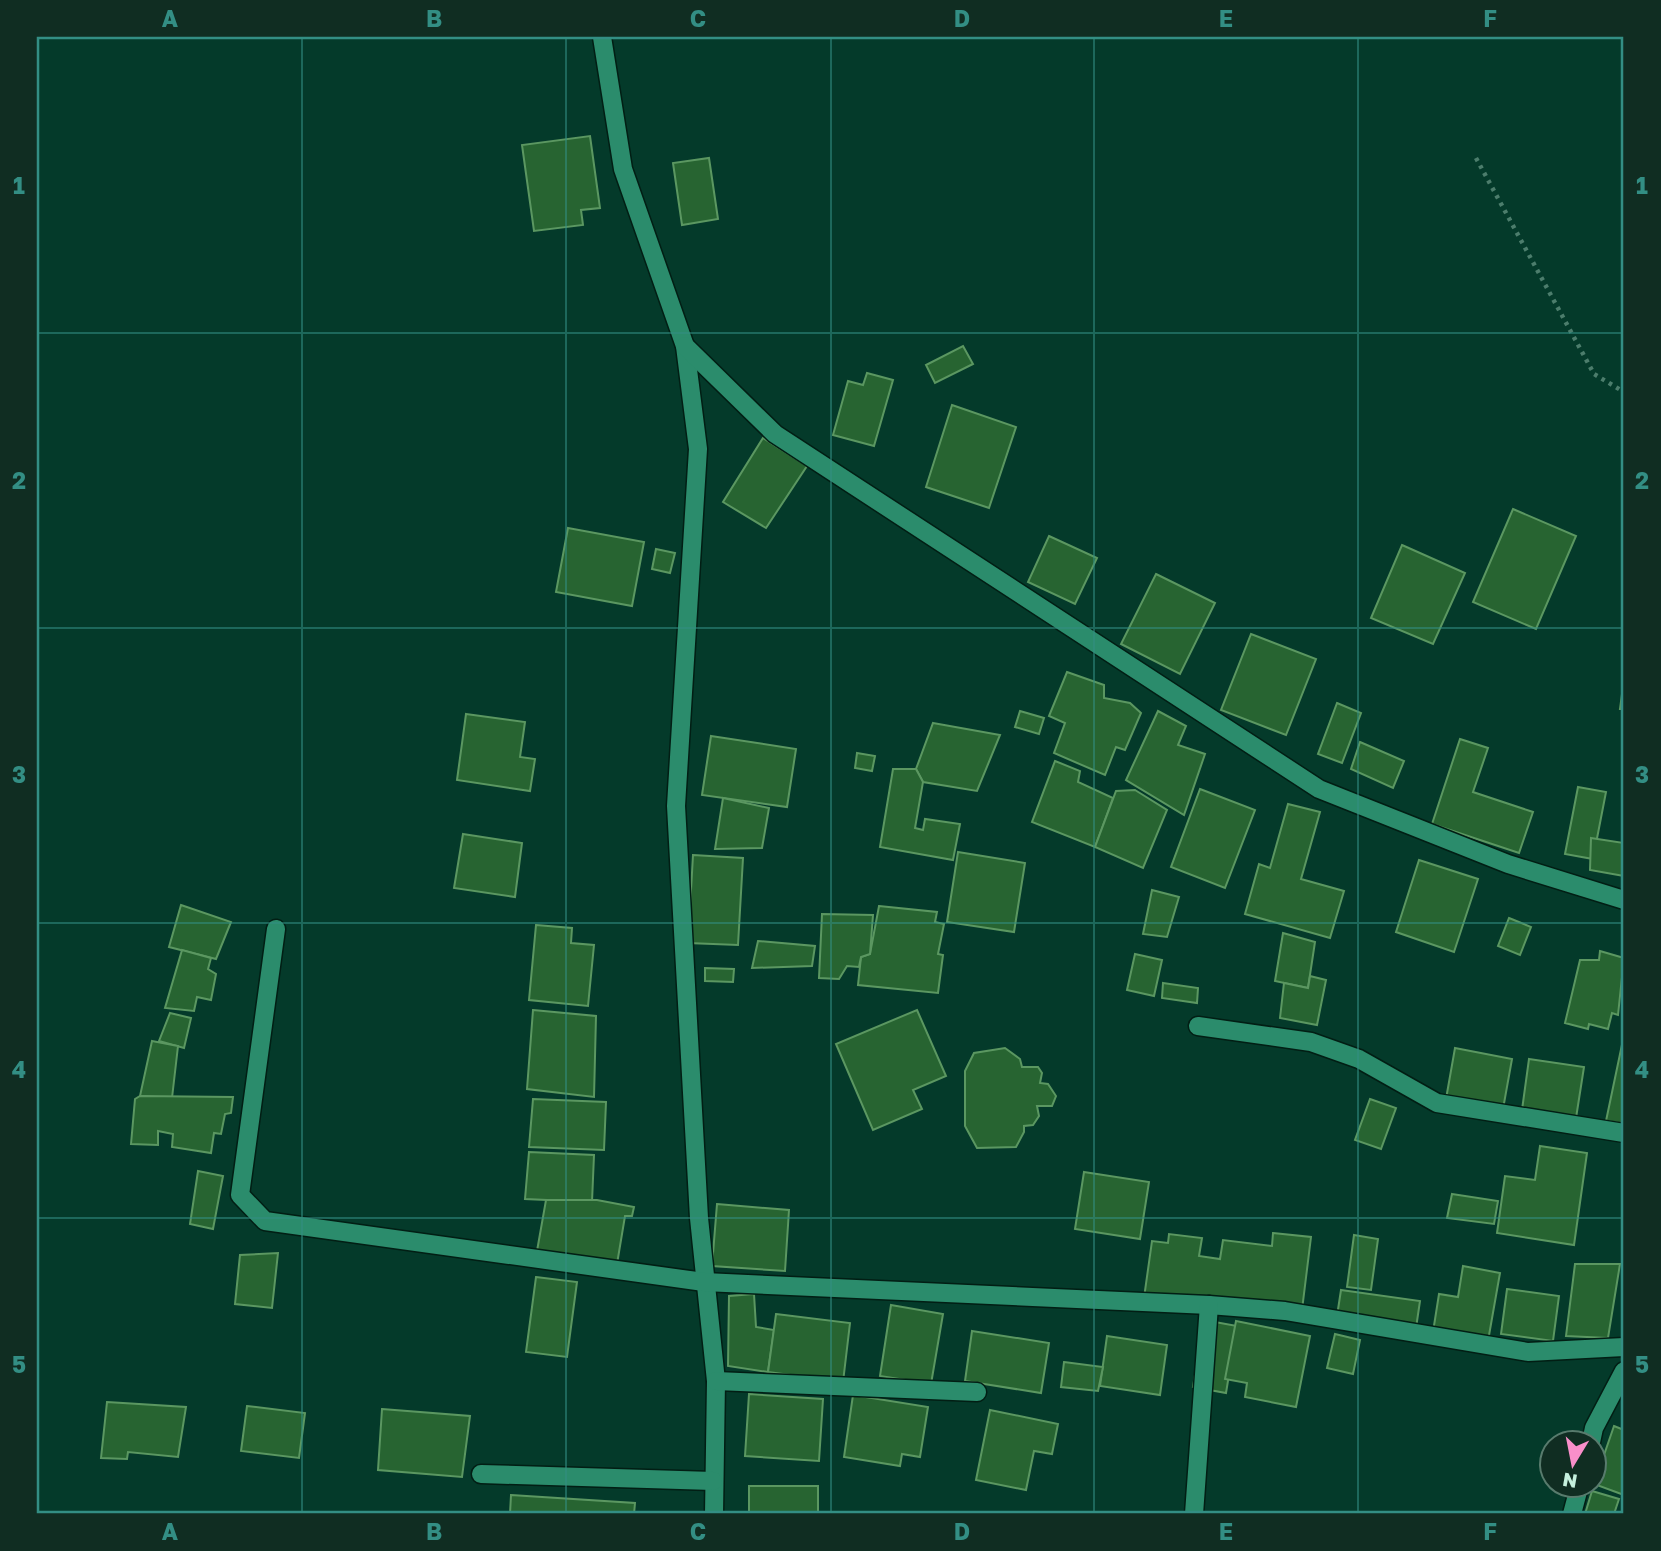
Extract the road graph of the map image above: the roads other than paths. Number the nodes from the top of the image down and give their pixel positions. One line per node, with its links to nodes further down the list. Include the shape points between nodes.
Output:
1 (602, 37): 2 (street, via 624,169)
2 (685, 346): 3 (street, via 775,434 1319,789 1508,864); 7 (street, via 698,449 676,806)
3 (1624, 900)
4 (276, 929): 7 (street, via 240,1195 265,1221)
5 (1198, 1026): 6 (street, via 1311,1042 1359,1059 1437,1103)
6 (1624, 1133)
7 (704, 1282): 8 (street); 11 (street)
8 (1209, 1305): 9 (street, via 1285,1311 1528,1352); 17 (street)
9 (1624, 1347)
10 (1624, 1371): 13 (street)
11 (716, 1381): 12 (street); 15 (street)
12 (977, 1392)
13 (1594, 1428)
14 (481, 1474): 15 (street)
15 (713, 1481): 16 (street)
16 (714, 1514)
17 (1194, 1514)

